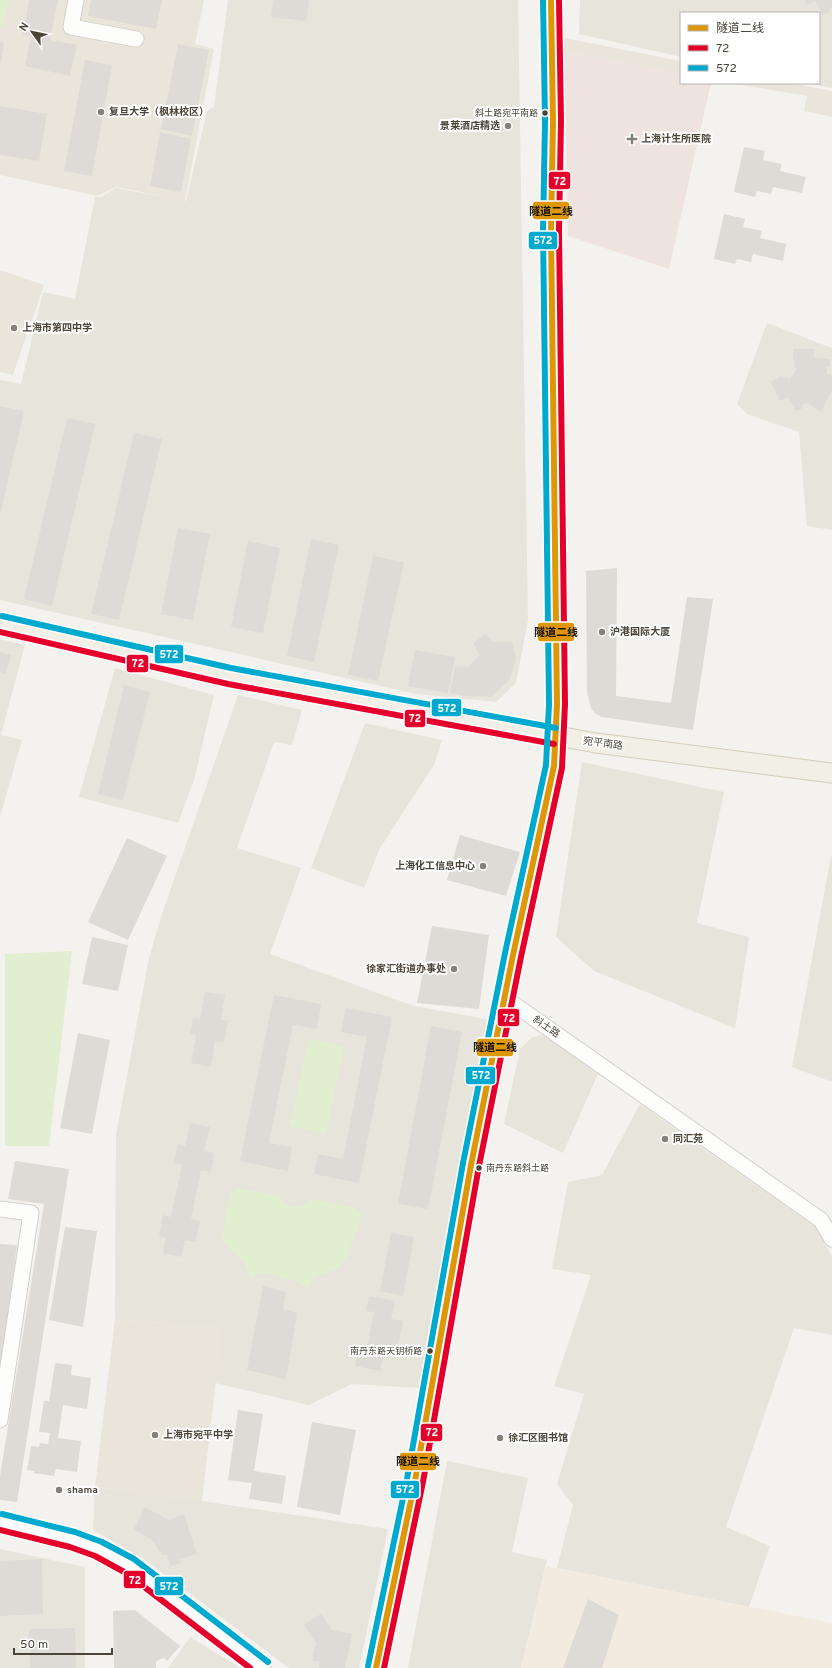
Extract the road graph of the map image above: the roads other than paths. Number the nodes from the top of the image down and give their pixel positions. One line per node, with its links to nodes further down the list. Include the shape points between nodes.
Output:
1 (76, 0): 3 (street, via 71,27)
2 (551, 0): 5 (main road, via 557,704)
3 (136, 39)
4 (0, 624): 5 (main road, 宛平南路, via 230,676)
5 (555, 736): 6 (main road, 宛平南路, via 596,744); 7 (main road, via 554,766)
6 (832, 773)
7 (505, 998): 9 (street, 斜土路, via 820,1220); 13 (main road, via 471,1165 415,1481)
8 (0, 1209): 10 (street, via 30,1213)
9 (832, 1239)
10 (0, 1420)
11 (0, 1522): 12 (street, via 72,1539 130,1566)
12 (263, 1668)
13 (376, 1668)

